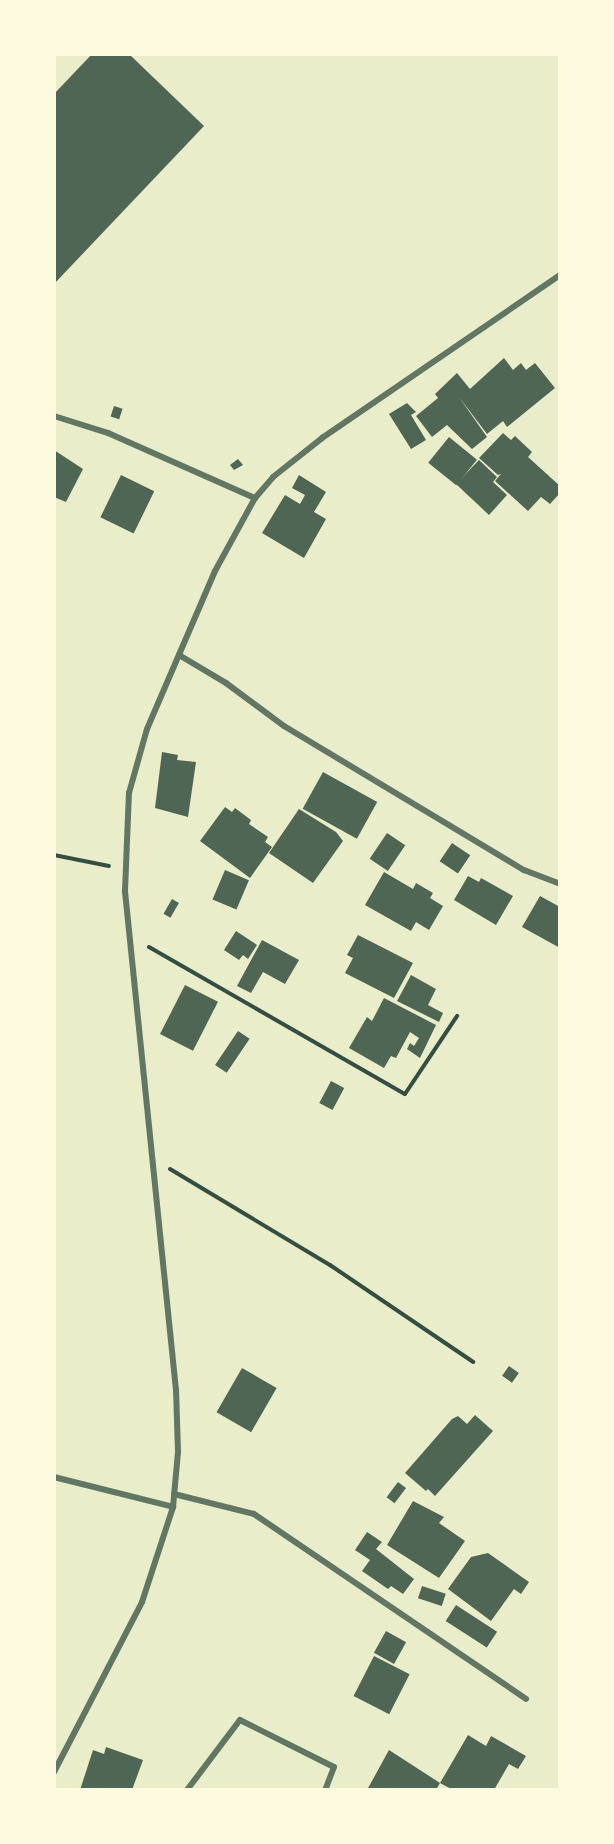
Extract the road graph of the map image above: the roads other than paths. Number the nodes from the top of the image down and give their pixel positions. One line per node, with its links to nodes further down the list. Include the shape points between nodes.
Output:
1 (560, 275): 3 (street, via 322,438 273,477)
2 (54, 416): 3 (street, via 108,433)
3 (255, 498): 4 (street, via 215,572)
4 (179, 655): 5 (street, via 294,732 524,870); 7 (street, via 147,729 129,793 125,869 176,1390 178,1452)
5 (560, 884)
6 (54, 1477): 8 (street)
7 (174, 1494): 8 (street); 9 (street, via 254,1514)
8 (173, 1507): 10 (street, via 142,1602)
9 (526, 1699)
10 (54, 1772)
11 (187, 1790): 12 (street, via 240,1720 334,1767)
12 (325, 1790)

